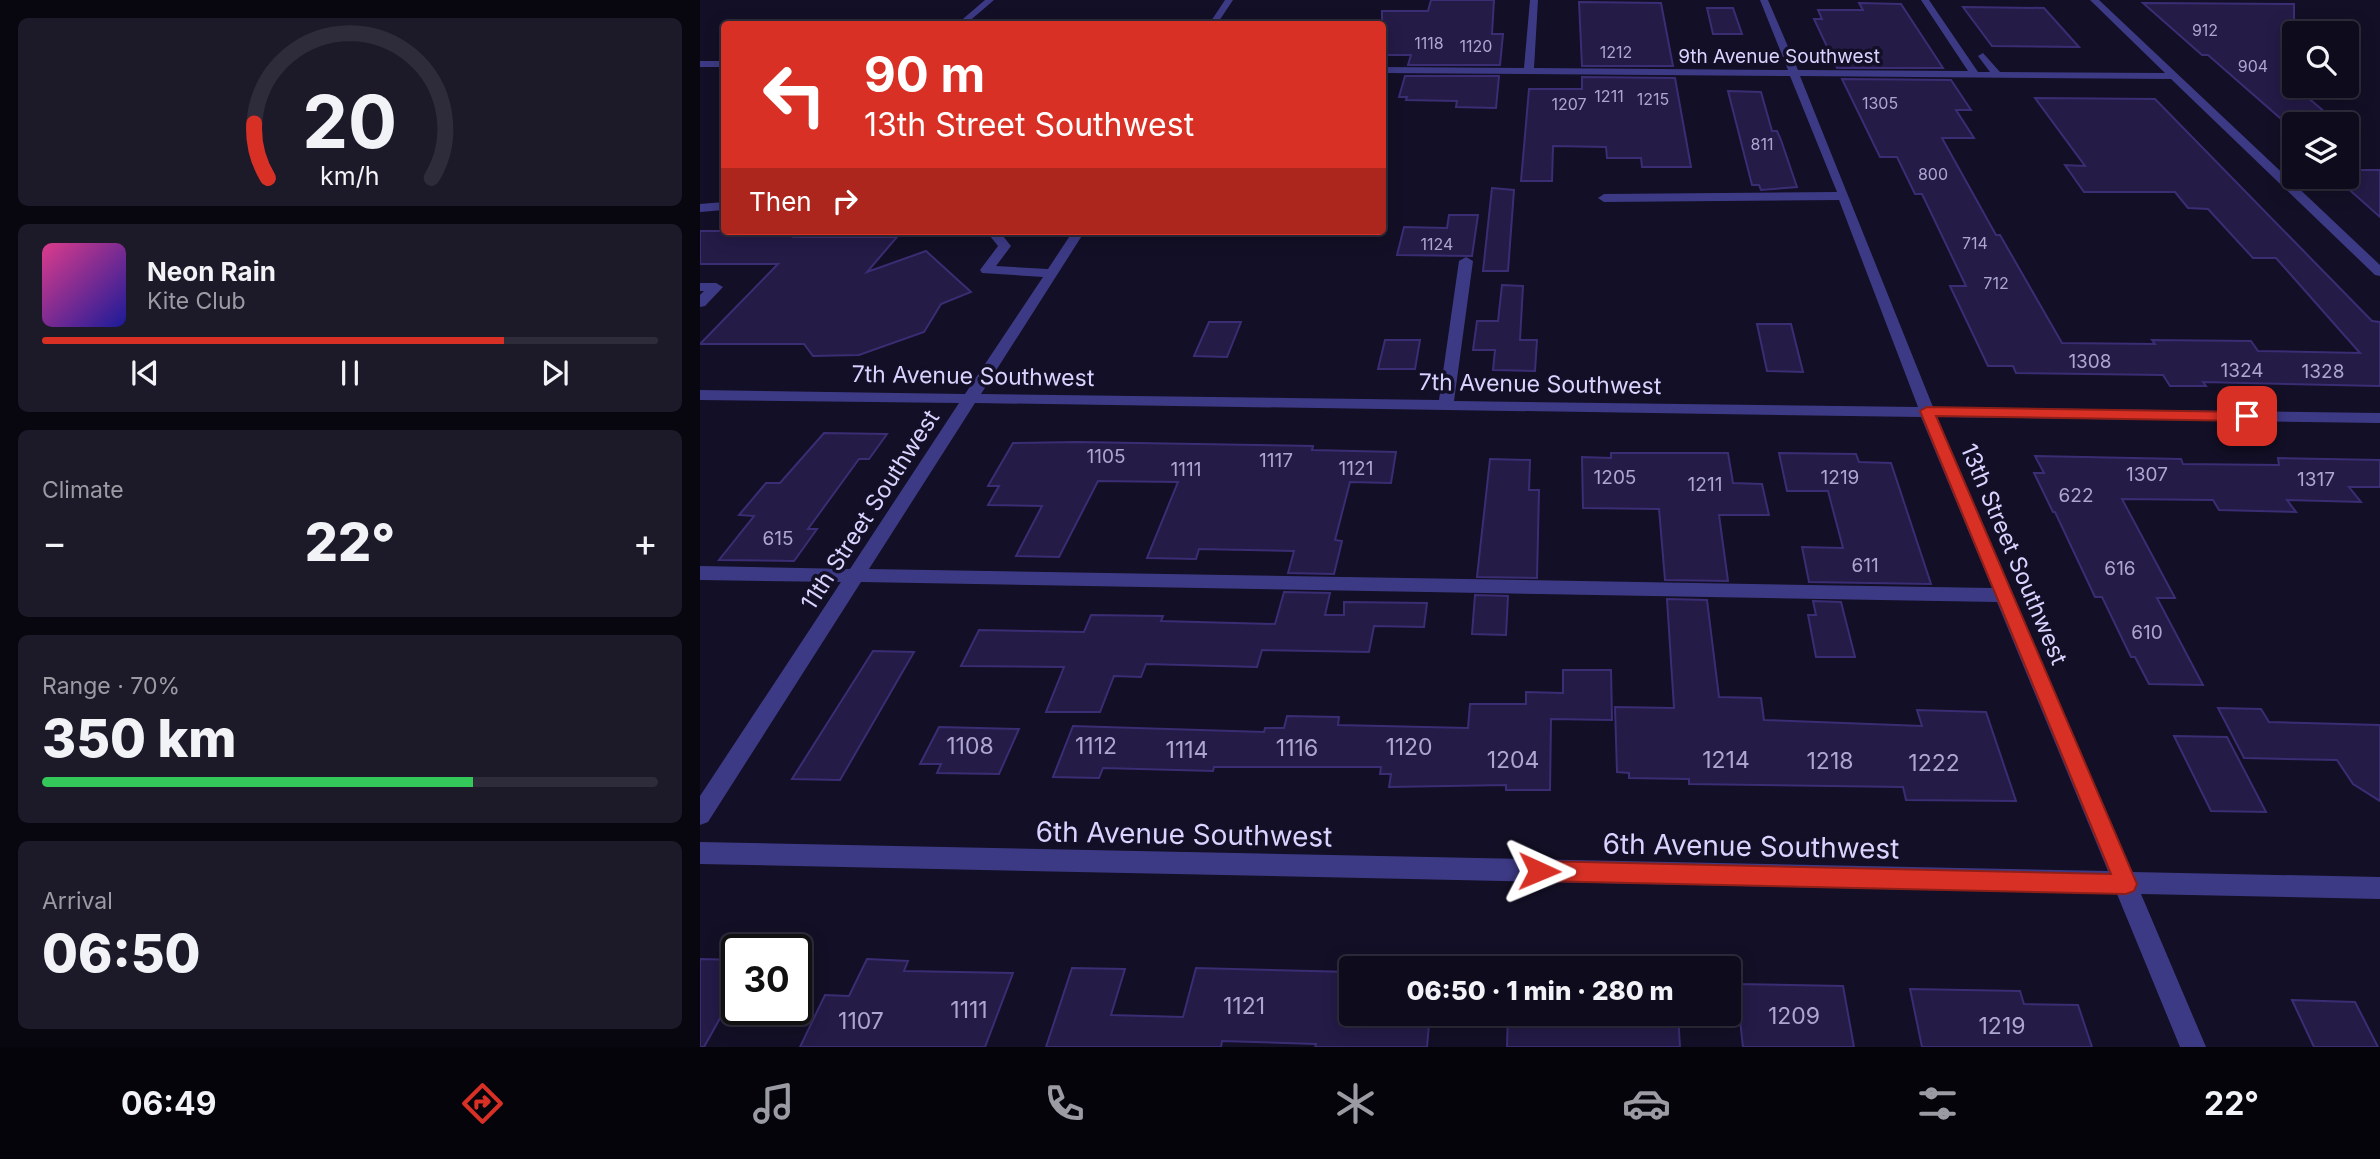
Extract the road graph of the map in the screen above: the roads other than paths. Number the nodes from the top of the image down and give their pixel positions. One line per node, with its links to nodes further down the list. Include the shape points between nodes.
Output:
1 (990, 0): 7 (street)
2 (1229, 0): 8 (street)
3 (1534, 0): 13 (street)
4 (1764, 0): 14 (street, 13th Street Southwest)
5 (1925, 0): 15 (street)
6 (2095, 0): 17 (street)
7 (965, 21)
8 (1215, 21)
9 (1983, 56): 16 (street)
10 (700, 64): 11 (street)
11 (721, 64)
12 (1386, 70): 13 (street, 9th Avenue Southwest)
13 (1529, 71): 14 (street, 9th Avenue Southwest)
14 (1792, 74): 15 (street, 9th Avenue Southwest); 18 (street, 13th Street Southwest)
15 (1975, 75): 16 (street, 9th Avenue Southwest)
16 (1997, 75): 17 (street, 9th Avenue Southwest)
17 (2175, 76): 25 (street)
18 (1844, 196): 19 (street); 32 (street, 13th Street Southwest)
19 (1604, 198)
20 (721, 206): 21 (street)
21 (700, 208)
22 (995, 235): 26 (street, via 1005,246 987,270)
23 (1076, 235): 26 (street, 11th Street Southwest)
24 (1466, 261): 31 (street)
25 (2380, 272)
26 (1052, 273): 30 (street, 11th Street Southwest)
27 (700, 287): 28 (street, via 716,287)
28 (700, 303)
29 (700, 395): 30 (street, 7th Avenue Southwest)
30 (971, 399): 31 (street, 7th Avenue Southwest); 35 (street, 11th Street Southwest)
31 (1446, 405): 32 (street, 7th Avenue Southwest)
32 (1927, 411): 33 (street, 7th Avenue Southwest); 36 (street, 13th Street Southwest)
33 (2380, 418)
34 (700, 573): 35 (street)
35 (856, 576): 36 (street); 37 (street, 11th Street Southwest)
36 (2005, 595): 39 (street, 13th Street Southwest)
37 (700, 815)
38 (700, 853): 39 (street, 6th Avenue Southwest)
39 (2126, 884): 40 (street, 6th Avenue Southwest); 41 (street, 13th Street Southwest)
40 (2380, 888)
41 (2193, 1047)

